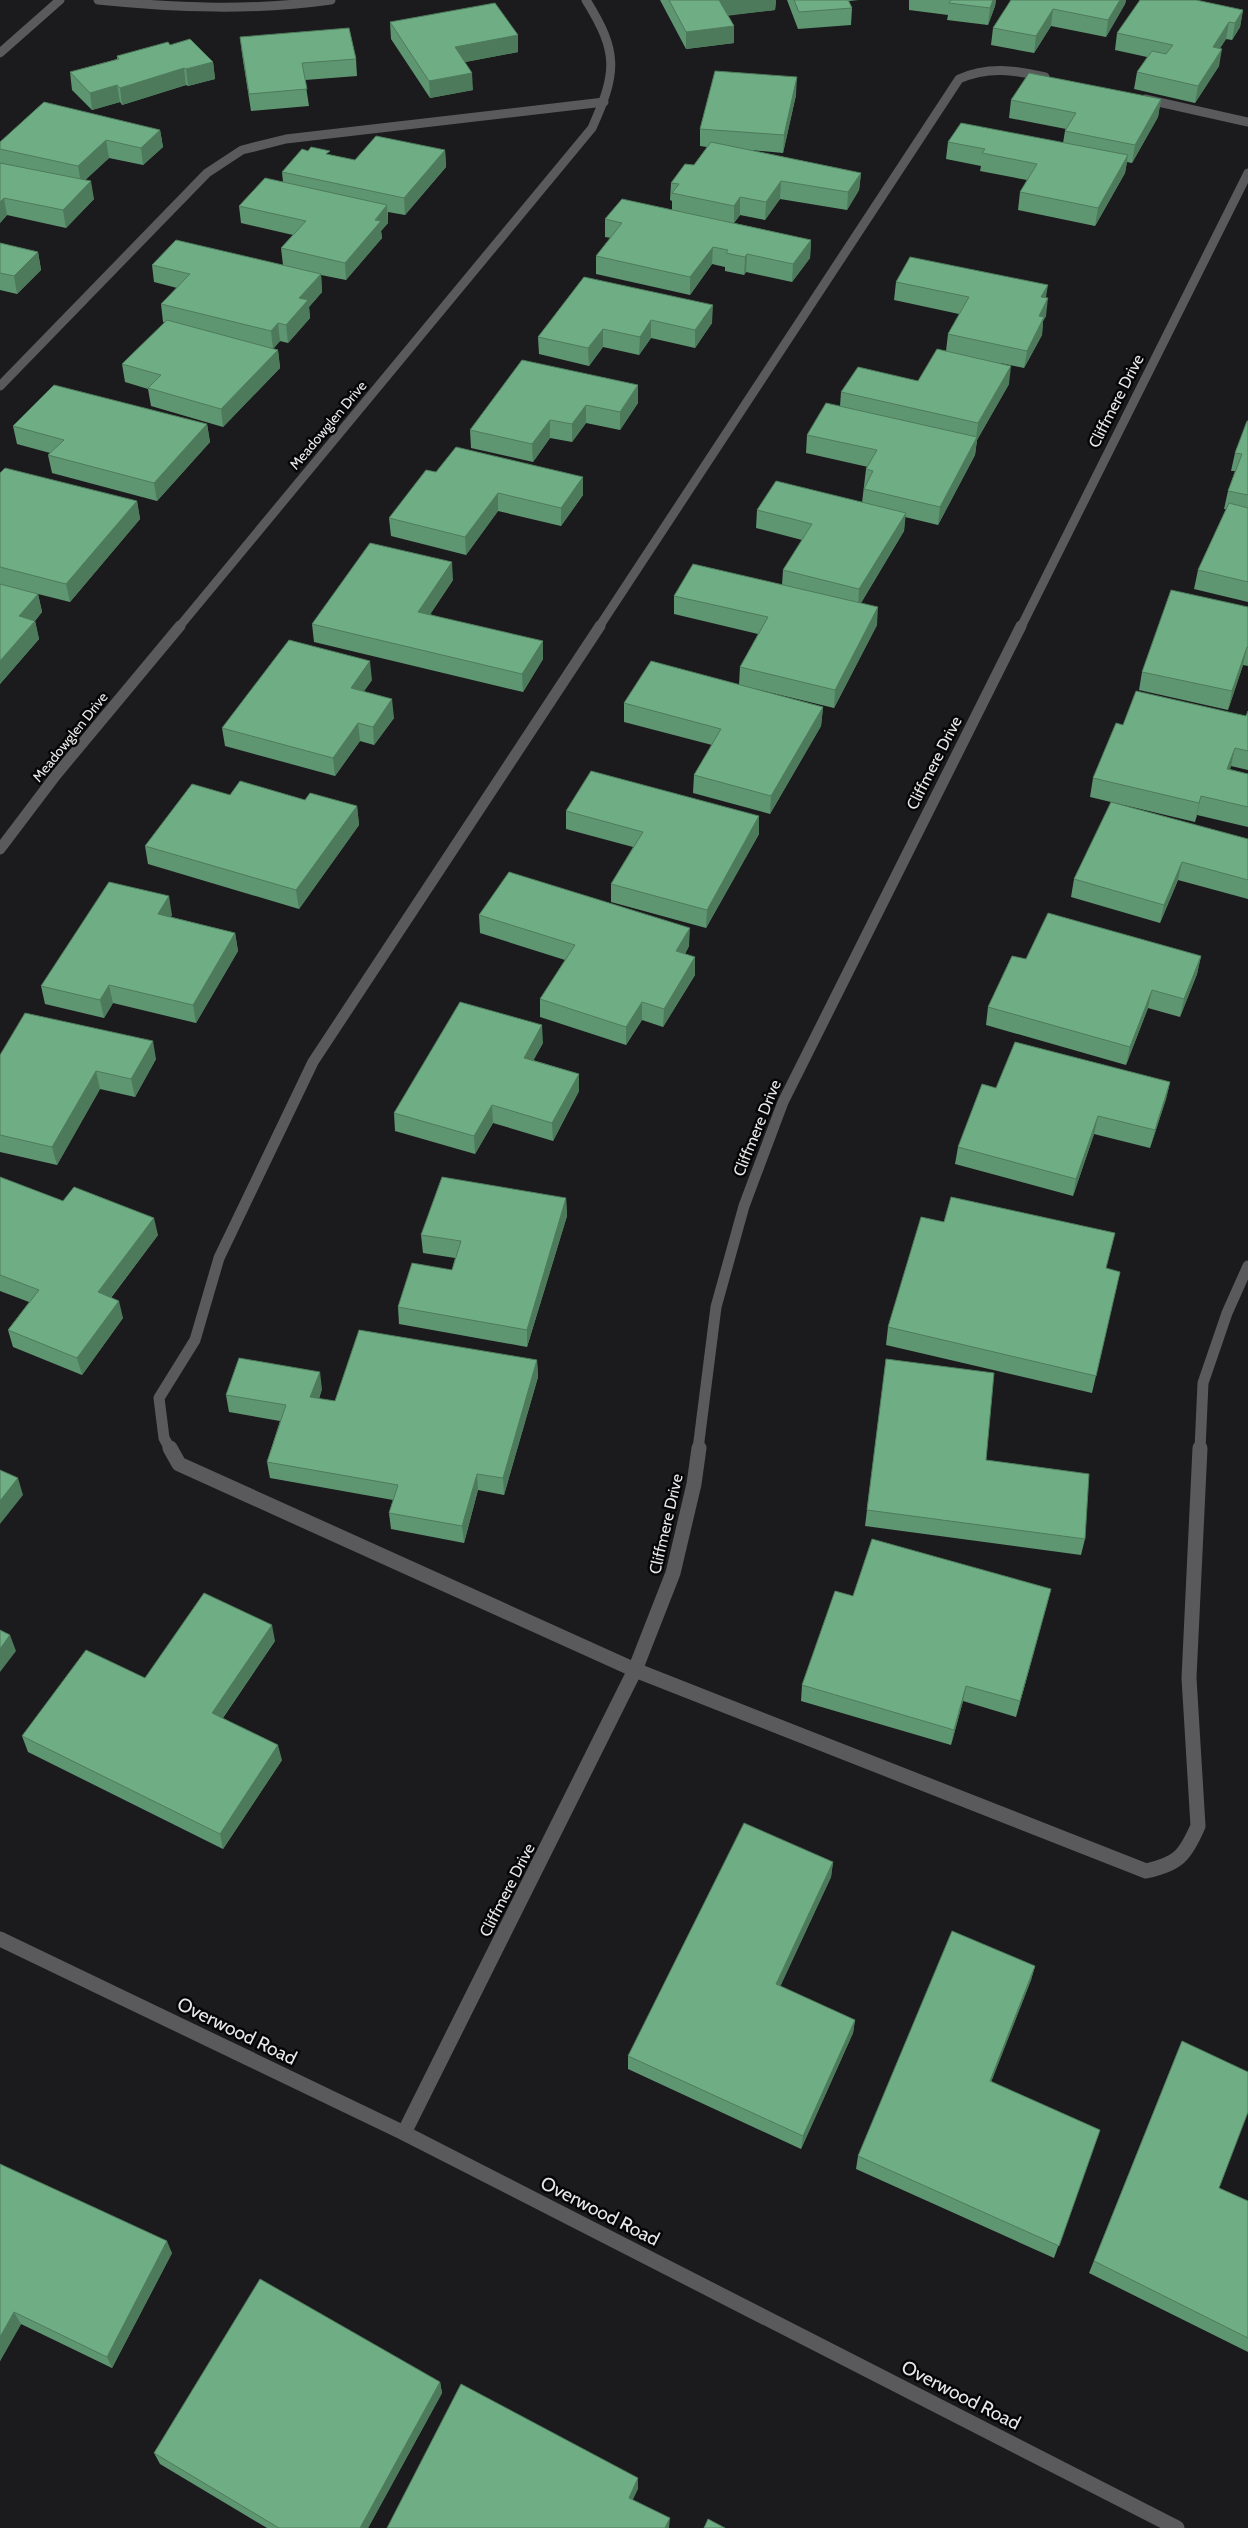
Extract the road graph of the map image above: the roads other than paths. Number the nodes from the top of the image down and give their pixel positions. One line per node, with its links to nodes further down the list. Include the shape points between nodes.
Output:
1 (60, 0): 5 (street)
2 (98, 0): 3 (street, via 200,8 258,8)
3 (331, 0)
4 (586, 0): 8 (street, Meadowglen Drive, via 605,28 614,66)
5 (0, 53)
6 (1055, 79): 14 (street, via 1007,68 973,72 959,79 313,1062 219,1258 195,1340 159,1398 164,1438 179,1464)
7 (1132, 96): 9 (street)
8 (604, 102): 11 (street, via 286,139 242,150 207,172); 12 (street, Meadowglen Drive, via 592,128 62,767)
9 (1248, 122)
10 (1248, 173): 14 (street, Cliffmere Drive, via 783,1102 744,1206 716,1307 694,1484 673,1574)
11 (0, 386)
12 (0, 849)
13 (1248, 1266): 14 (street, via 1203,1383 1189,1678 1198,1826 1189,1847 1172,1866 1146,1871)
14 (635, 1670): 16 (street, Cliffmere Drive)
15 (0, 1939): 16 (street, Overwood Road)
16 (404, 2133): 17 (street, Overwood Road)
17 (1177, 2528)

